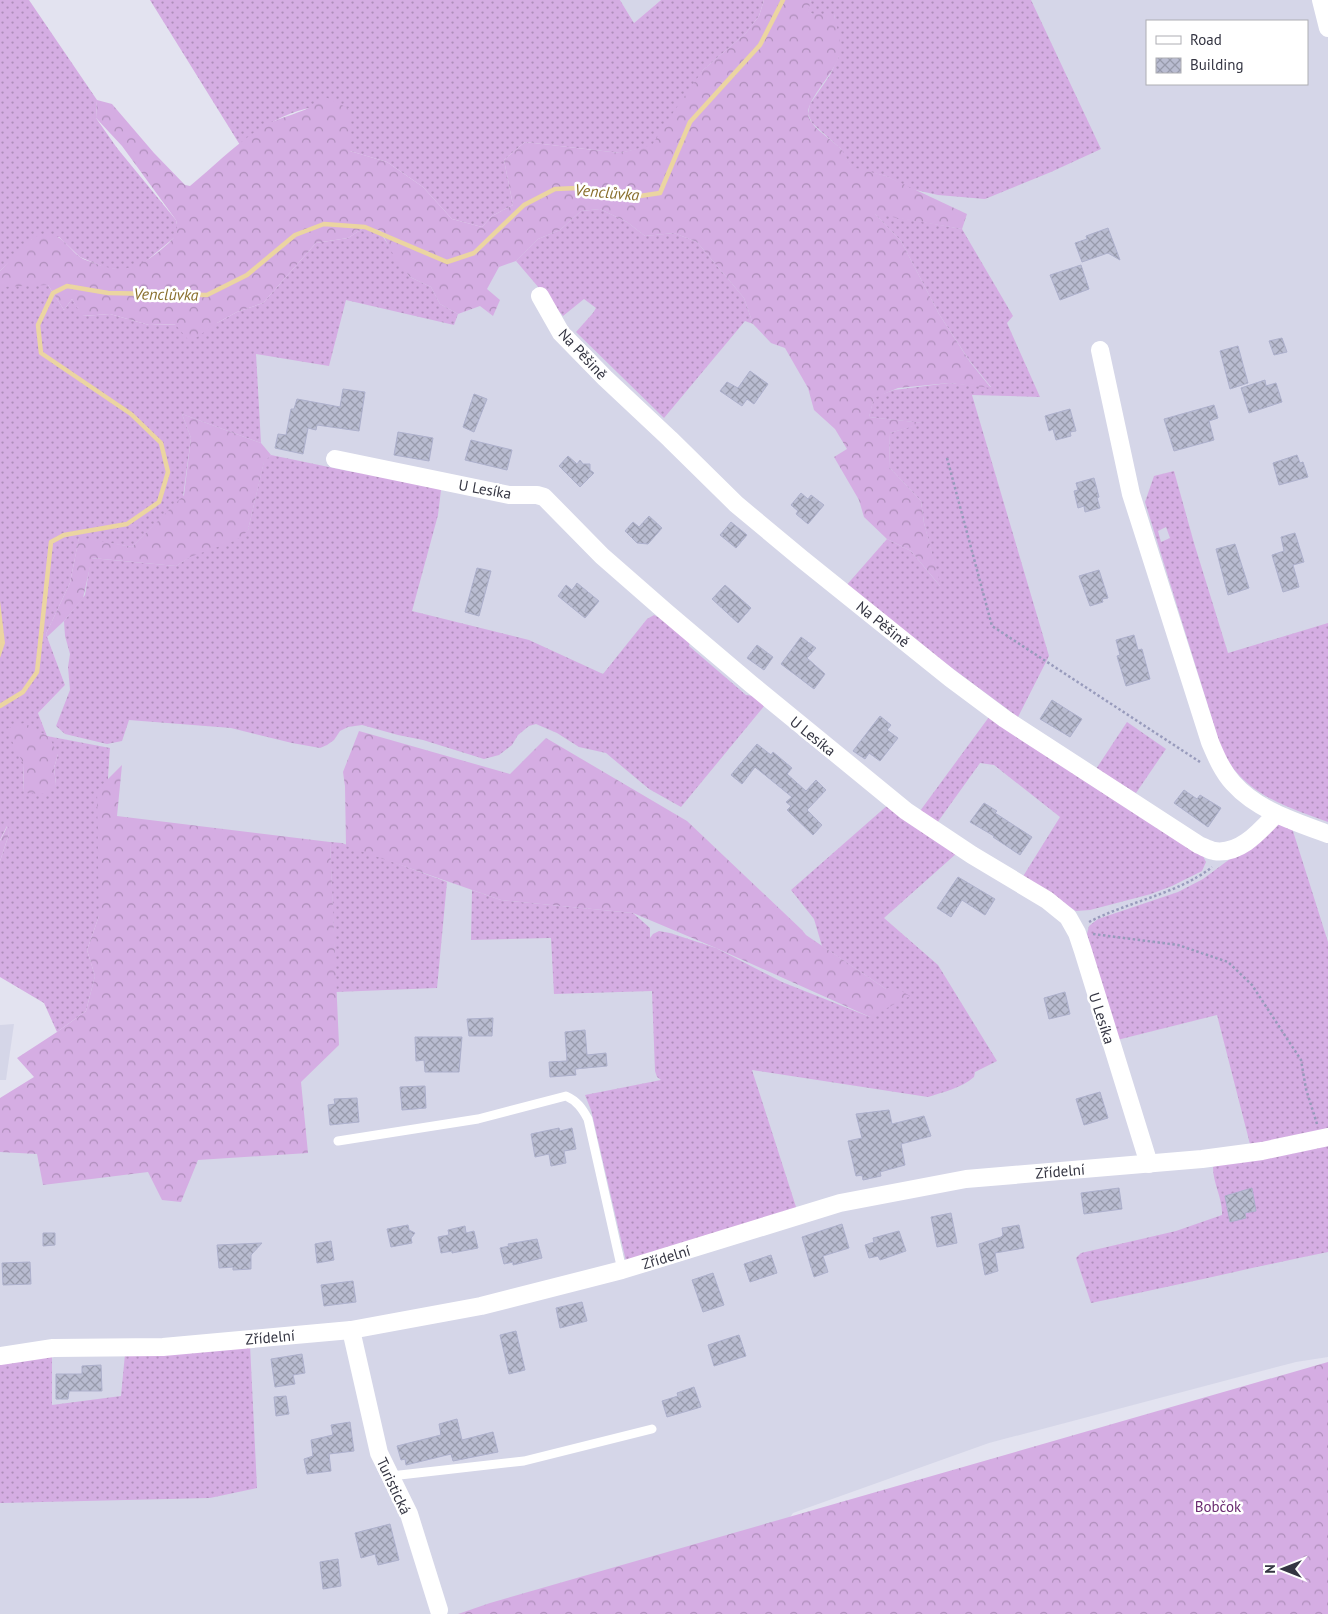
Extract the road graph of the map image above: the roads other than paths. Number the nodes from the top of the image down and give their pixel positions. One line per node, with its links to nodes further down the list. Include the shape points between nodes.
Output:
1 (1321, 0): 2 (street)
2 (1328, 28)
3 (540, 296): 6 (street, Na Pěšině, via 561,333 736,504 1005,719 1199,846 1214,851 1240,846)
4 (1100, 350): 6 (street, via 1131,494 1210,742 1233,783)
5 (335, 459): 10 (street, U Lesíka, via 509,495 544,497 616,568 736,672 906,811 1047,900 1068,917 1076,931)
6 (1276, 814): 7 (street)
7 (1328, 834)
8 (1325, 1132): 10 (street, Zřídelní, via 1262,1151)
9 (338, 1141): 11 (lane, via 478,1119 566,1096 581,1106 588,1119)
10 (1149, 1164): 11 (street, Zřídelní, via 966,1179 840,1203)
11 (622, 1270): 12 (street, Zřídelní, via 481,1306)
12 (351, 1330): 13 (street, Zřídelní, via 163,1347 53,1348); 15 (street, Turistická, via 379,1453)
13 (0, 1356)
14 (652, 1428): 15 (lane, via 524,1461)
15 (391, 1476): 16 (street, Turistická, via 408,1514)
16 (439, 1610)

